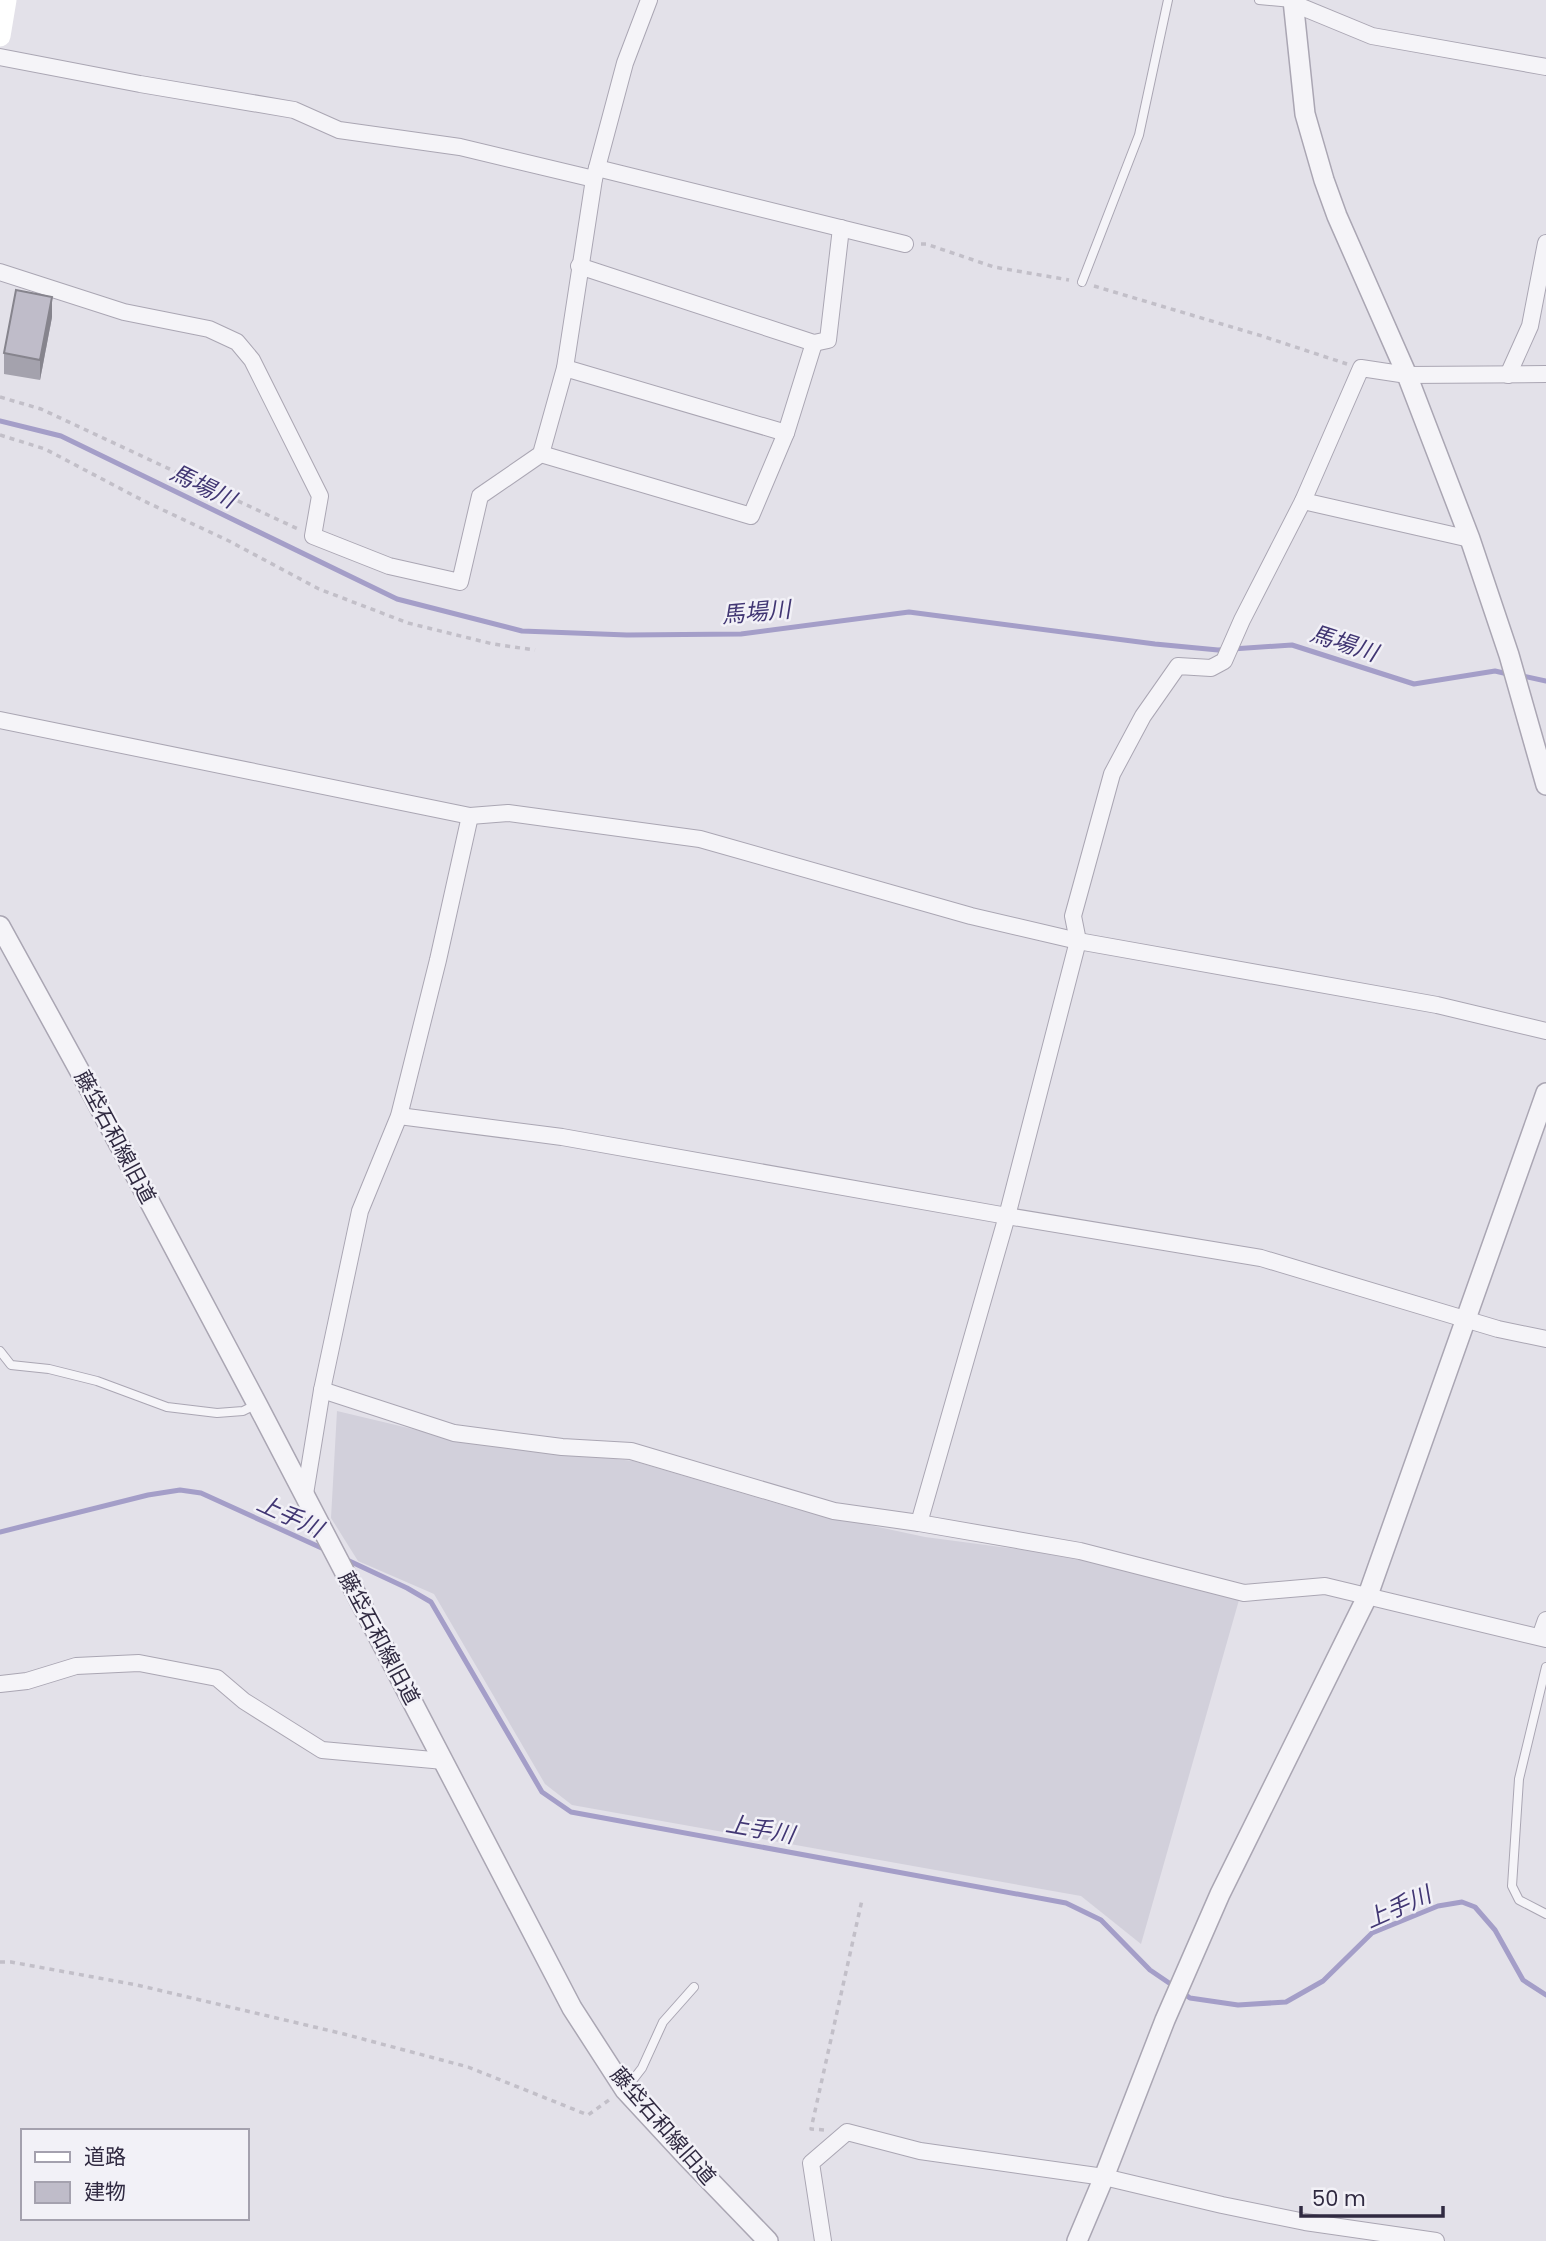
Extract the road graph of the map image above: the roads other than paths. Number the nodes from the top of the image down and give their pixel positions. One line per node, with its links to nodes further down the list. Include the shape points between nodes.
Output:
1 (6, 0): 6 (main road)
2 (649, 0): 9 (street, via 625,63)
3 (1168, 0): 15 (lane, via 1139,135)
4 (1259, 0): 5 (lane)
5 (1292, 2): 8 (street, via 1372,36); 19 (street, via 1305,114 1324,180)
6 (0, 36)
7 (0, 57): 9 (street, via 294,110 339,130 460,146)
8 (1546, 67)
9 (596, 174): 10 (street); 13 (street)
10 (842, 228): 12 (street); 16 (street, via 828,340)
11 (1546, 243): 20 (street, via 1530,326)
12 (905, 244)
13 (579, 267): 16 (street); 17 (street)
14 (0, 272): 22 (street, via 124,312 209,328 237,342 253,360 320,496 313,536 389,566 460,582 480,496)
15 (1082, 282)
16 (814, 343): 21 (street)
17 (565, 368): 21 (street); 22 (street)
18 (1546, 374): 20 (street)
19 (1407, 375): 20 (street); 23 (street, via 1361,369); 24 (street)
20 (1508, 375)
21 (786, 433): 22 (street, via 751,516)
22 (541, 454)
23 (1303, 501): 24 (street); 29 (street, via 1224,661 1211,668 1178,666 1143,716 1112,774 1073,916)
24 (1470, 539): 26 (street)
25 (0, 720): 27 (street)
26 (1546, 785)
27 (470, 816): 29 (street, via 508,813 700,839 971,916); 32 (street)
28 (0, 926): 38 (street, 藤垈石和線旧道)
29 (1078, 941): 30 (street, via 1437,1005); 33 (street)
30 (1546, 1031)
31 (1546, 1093): 34 (street)
32 (399, 1116): 33 (street, via 562,1137); 37 (street, via 360,1211)
33 (1007, 1216): 34 (street, via 1261,1258); 40 (street)
34 (1467, 1319): 35 (street); 41 (street)
35 (1546, 1339)
36 (0, 1351): 38 (lane, via 11,1365 97,1381 167,1407 217,1413 243,1411)
37 (322, 1390): 39 (street); 40 (street, via 454,1433 631,1451 834,1511)
38 (257, 1404): 39 (street, 藤垈石和線旧道)
39 (305, 1494): 46 (street, 藤垈石和線旧道)
40 (919, 1522): 41 (street, via 1080,1551 1244,1593 1325,1586)
41 (1368, 1595): 43 (street); 50 (street, via 1220,1894)
42 (1546, 1620): 43 (street)
43 (1543, 1638)
44 (1546, 1667): 47 (lane, via 1520,1779 1512,1886 1519,1900)
45 (0, 1684): 46 (street, via 76,1666 139,1663 217,1678 244,1701 322,1750)
46 (444, 1762): 49 (street, 藤垈石和線旧道, via 572,2008)
47 (1546, 1914)
48 (694, 1987): 49 (lane, via 663,2022 642,2068)
49 (625, 2090): 52 (street, 藤垈石和線旧道)
50 (1104, 2177): 51 (street, via 1245,2210); 53 (street, via 920,2151 847,2132 811,2164); 54 (street)
51 (1402, 2238): 55 (street)
52 (768, 2241)
53 (823, 2241)
54 (1077, 2241)
55 (1436, 2241)

